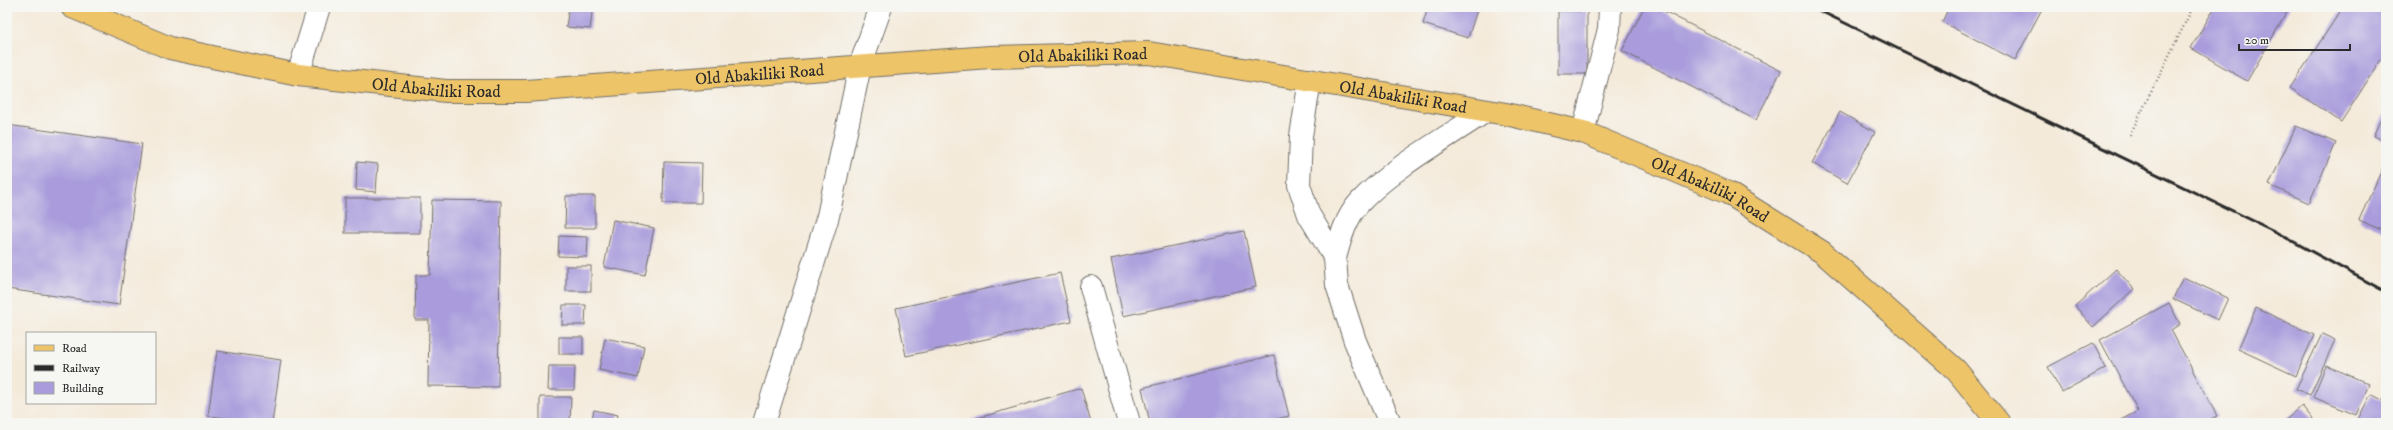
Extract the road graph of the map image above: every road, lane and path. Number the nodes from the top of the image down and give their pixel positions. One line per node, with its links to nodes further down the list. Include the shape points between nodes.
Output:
1 (72, 7): 7 (main road, Old Abakiliki Road, via 170,48)
2 (319, 7): 7 (street)
3 (881, 7): 6 (street)
4 (1610, 7): 10 (street, via 1609,29)
5 (2193, 7): 11 (path)
6 (860, 66): 7 (main road, Old Abakiliki Road, via 526,91 446,91); 8 (main road, Old Abakiliki Road, via 990,57 1149,53); 14 (street, via 828,216)
7 (298, 75)
8 (1310, 80): 9 (main road, Old Abakiliki Road); 12 (street, via 1301,136 1299,185 1308,215)
9 (1486, 111): 10 (main road, Old Abakiliki Road); 12 (street, via 1404,165 1359,203 1343,231)
10 (1584, 132): 17 (main road, Old Abakiliki Road, via 1728,193 1822,252 1956,370)
11 (2130, 135)
12 (1335, 258): 16 (street, via 1337,284 1355,341)
13 (1091, 287): 15 (street)
14 (764, 423)
15 (1129, 423)
16 (1390, 423)
17 (1999, 423)

